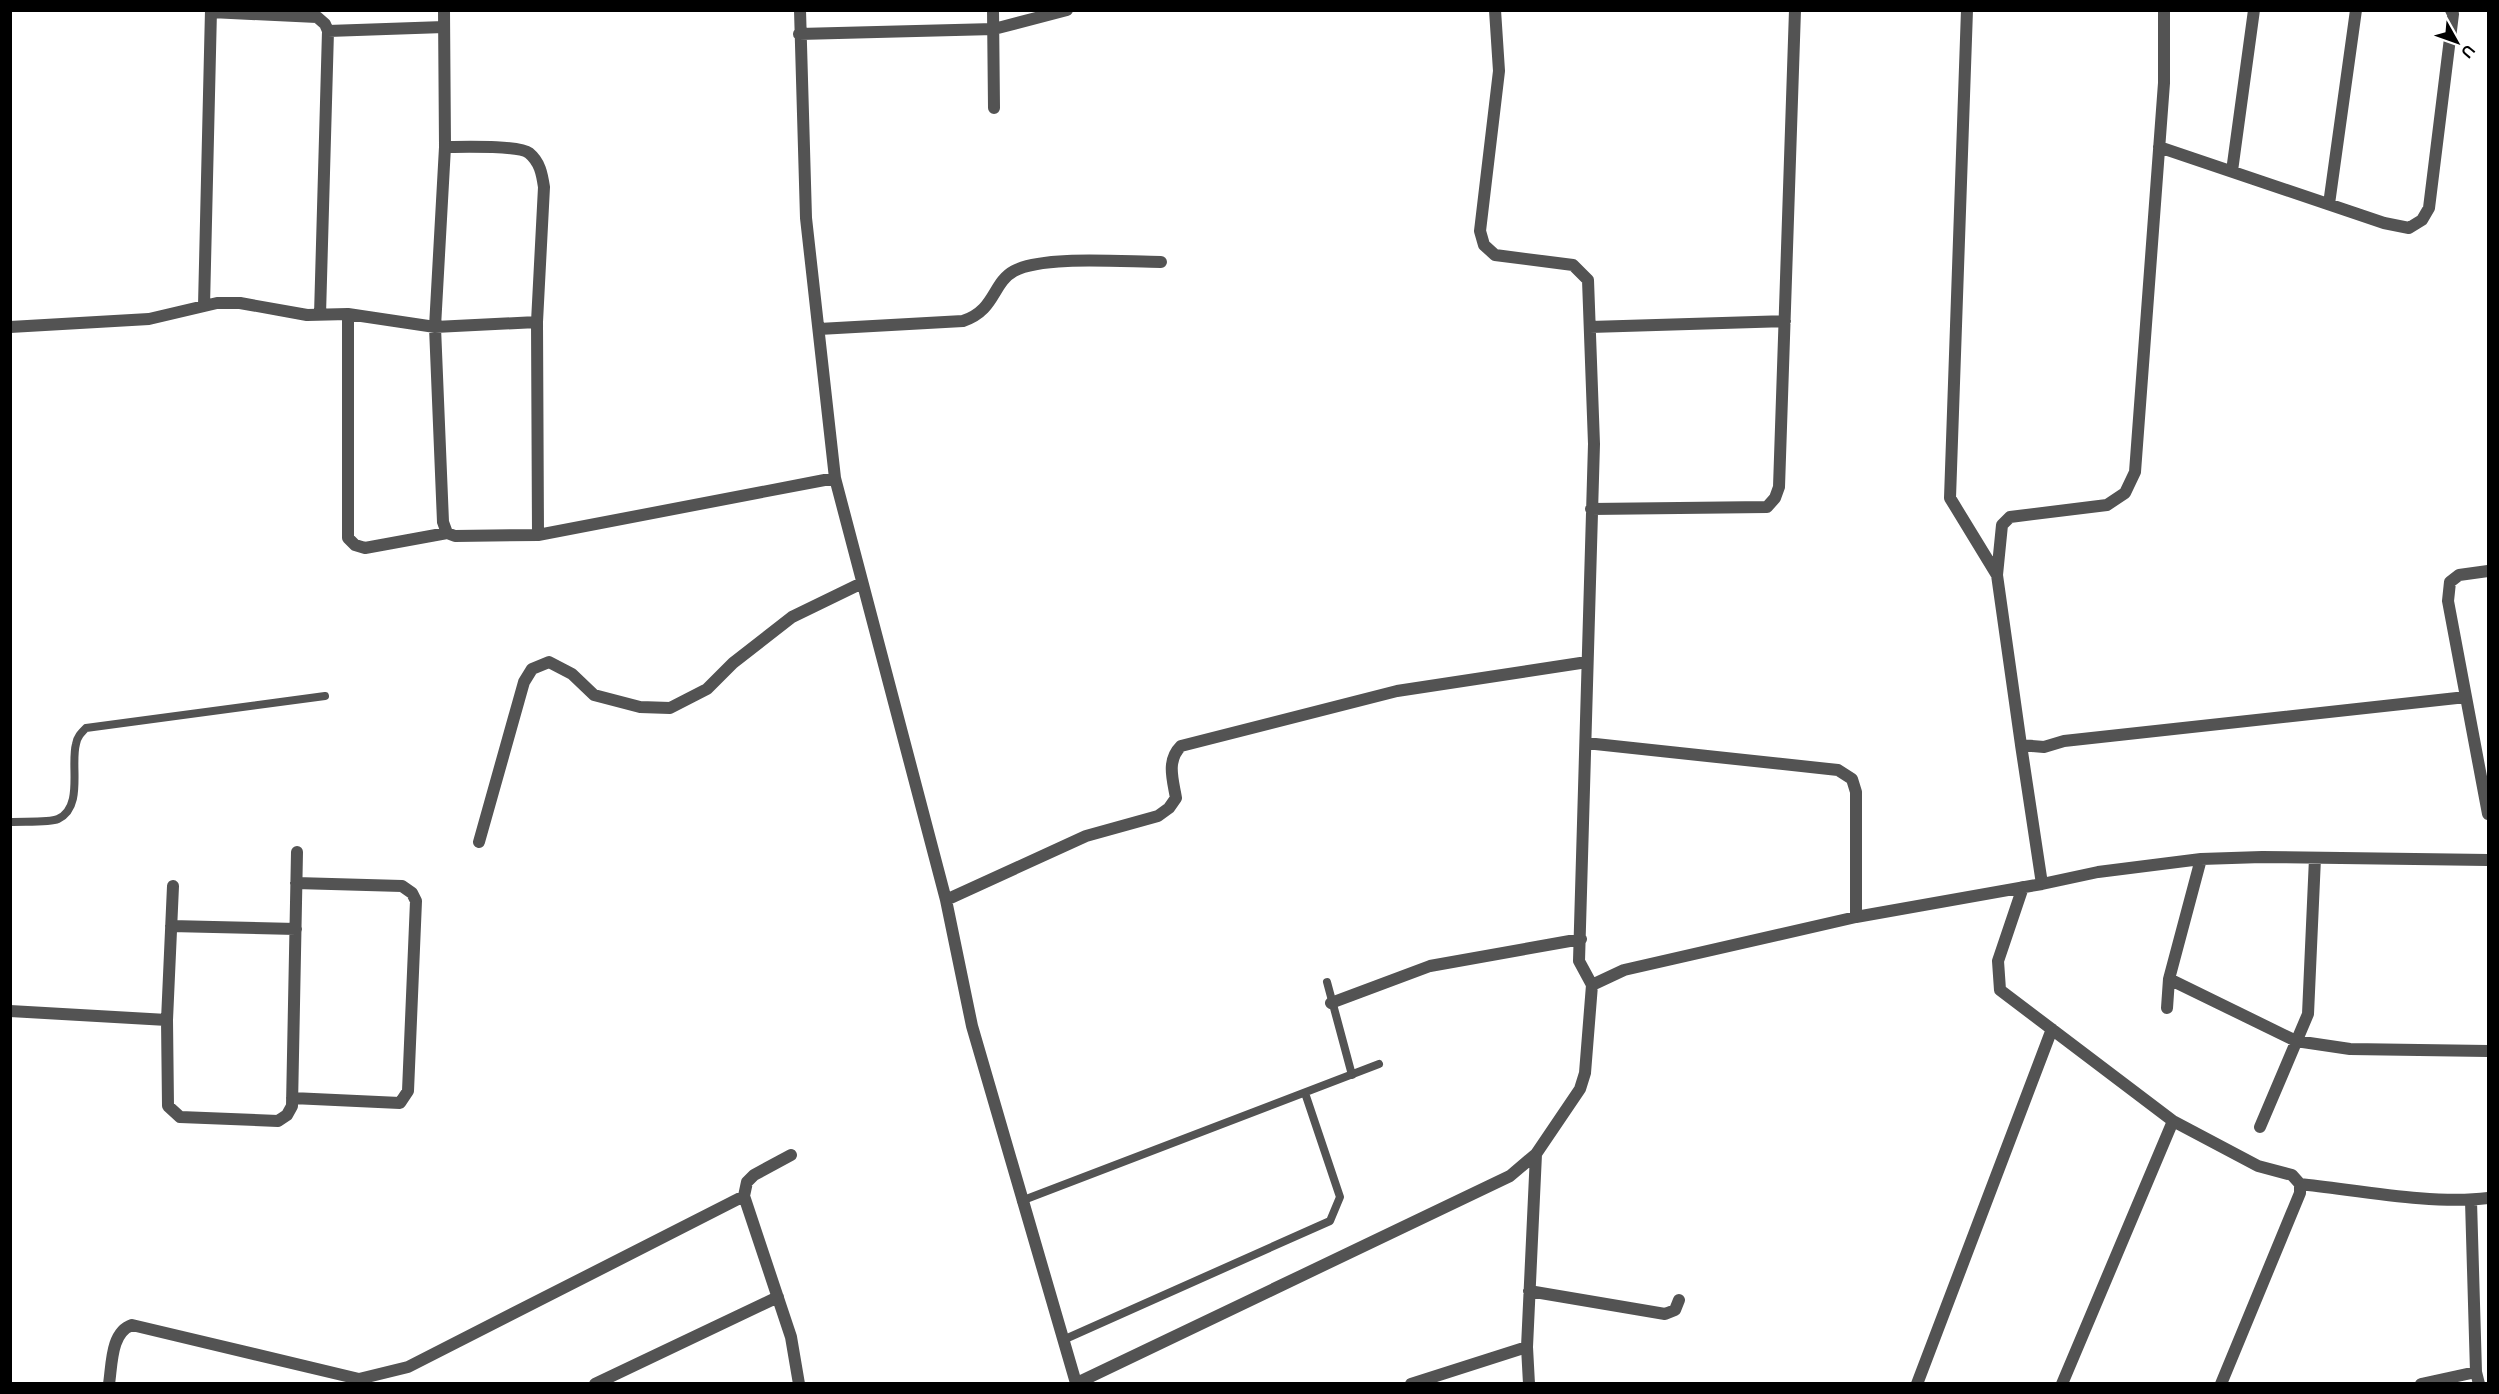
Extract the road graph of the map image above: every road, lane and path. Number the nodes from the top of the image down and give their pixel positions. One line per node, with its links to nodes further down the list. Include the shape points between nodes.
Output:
1 (444, 10): 13 (street)
2 (800, 10): 16 (street)
3 (993, 10): 14 (street)
4 (1067, 10): 14 (street)
5 (1495, 10): 30 (street, via 1499,71 1480,231 1484,244 1495,255 1574,265 1588,280)
6 (1795, 10): 26 (street)
7 (1967, 10): 37 (street, via 1950,498)
8 (2164, 10): 19 (street)
9 (2254, 10): 20 (street)
10 (2356, 10): 21 (street)
11 (2451, 10): 21 (street, via 2429,208 2422,220 2409,228)
12 (211, 11): 15 (street, via 317,17); 23 (street)
13 (444, 27): 15 (street); 18 (street)
14 (994, 29): 16 (street); 17 (street)
15 (328, 31): 25 (street)
16 (799, 34): 31 (street, via 806,218)
17 (994, 108)
18 (445, 147): 27 (street, via 522,149 536,160 544,187); 29 (street)
19 (2159, 147): 20 (street); 37 (street, via 2136,472 2125,493 2108,505 2006,520)
20 (2232, 171): 21 (street)
21 (2329, 204)
22 (1161, 262): 31 (street, via 1045,262 1012,272 988,306 976,317 963,321)
23 (204, 306): 25 (street, via 240,303); 28 (street, via 148,319)
24 (348, 314): 25 (street); 29 (street); 34 (street, via 348,538 365,548)
25 (320, 315)
26 (1785, 321): 30 (street); 33 (street, via 1779,487 1767,507)
27 (537, 322): 29 (street); 35 (street)
28 (10, 327)
29 (435, 327): 34 (street, via 443,522)
30 (1590, 327): 33 (street, via 1594,444)
31 (819, 329): 32 (street)
32 (835, 478): 35 (street); 38 (street)
33 (1591, 509): 39 (street)
34 (447, 533): 35 (street)
35 (538, 535)
36 (2488, 571): 41 (street, via 2459,575 2450,582 2448,601)
37 (1997, 575): 43 (street)
38 (862, 583): 46 (street, via 792,617 733,663 707,689 670,708 640,707 594,695 572,674 549,662 532,669 524,682); 55 (street)
39 (1587, 662): 42 (street); 55 (street, via 1397,691 1181,746 1171,766 1176,798 1158,816 1086,836)
40 (325, 696): 45 (lane, via 86,728 75,744 74,796 66,812 57,819)
41 (2466, 697): 43 (street, via 2064,741 2044,747); 44 (street)
42 (1586, 743): 56 (street, via 1838,770 1852,779 1856,792); 59 (street)
43 (2021, 745): 52 (street)
44 (2488, 814)
45 (10, 822)
46 (479, 842)
47 (297, 852): 51 (street)
48 (2315, 858): 49 (street); 50 (street); 68 (street, via 2308,1014)
49 (2201, 859): 52 (street, via 2098,872); 60 (street)
50 (2488, 860)
51 (296, 883): 58 (street); 73 (street, via 402,886 416,901 405,1098 400,1103)
52 (2042, 884): 54 (street)
53 (173, 886): 57 (street)
54 (2023, 887): 56 (street); 67 (street, via 1998,961 2000,990)
55 (946, 900): 81 (street, via 972,1026)
56 (1856, 917): 62 (street, via 1624,970)
57 (171, 926): 58 (street); 66 (street)
58 (296, 929): 73 (street)
59 (1581, 939): 62 (street, via 1579,961); 63 (street, via 1430,966)
60 (2169, 979): 64 (street); 68 (street)
61 (1327, 982): 63 (lane)
62 (1592, 985): 76 (street, via 1581,1089)
63 (1331, 1003): 71 (lane)
64 (2167, 1008)
65 (10, 1011): 66 (street)
66 (167, 1020): 73 (street, via 168,1106 180,1117 278,1121 287,1115)
67 (2052, 1029): 74 (street); 96 (street)
68 (2296, 1041): 69 (street, via 2350,1050); 75 (street)
69 (2488, 1051)
70 (1379, 1064): 71 (lane)
71 (1352, 1075): 72 (lane)
72 (1305, 1093): 81 (lane); 86 (lane, via 1340,1197 1330,1221)
73 (292, 1098)
74 (2173, 1121): 78 (street, via 2258,1166 2292,1175); 97 (street)
75 (2260, 1127)
76 (1536, 1154): 83 (street); 89 (street, via 1510,1176)
77 (791, 1155): 79 (street, via 754,1175 747,1182)
78 (2300, 1184): 82 (street); 98 (street, via 2300,1193)
79 (744, 1196): 84 (street); 90 (street, via 408,1367 359,1379 132,1325 123,1328 117,1337)
80 (2488, 1198): 82 (street)
81 (1021, 1201): 86 (street)
82 (2471, 1201): 88 (street)
83 (1529, 1291): 85 (street, via 1665,1314 1675,1310); 87 (street)
84 (777, 1297): 91 (street); 92 (street)
85 (1679, 1300)
86 (1063, 1340): 93 (street)
87 (1527, 1347): 94 (street); 95 (street)
88 (2478, 1378): 99 (street)
89 (1090, 1381): 93 (street)
90 (109, 1383)
91 (596, 1383)
92 (800, 1383)
93 (1075, 1383)
94 (1411, 1383)
95 (1529, 1383)
96 (1917, 1383)
97 (2062, 1383)
98 (2221, 1383)
99 (2421, 1383)

